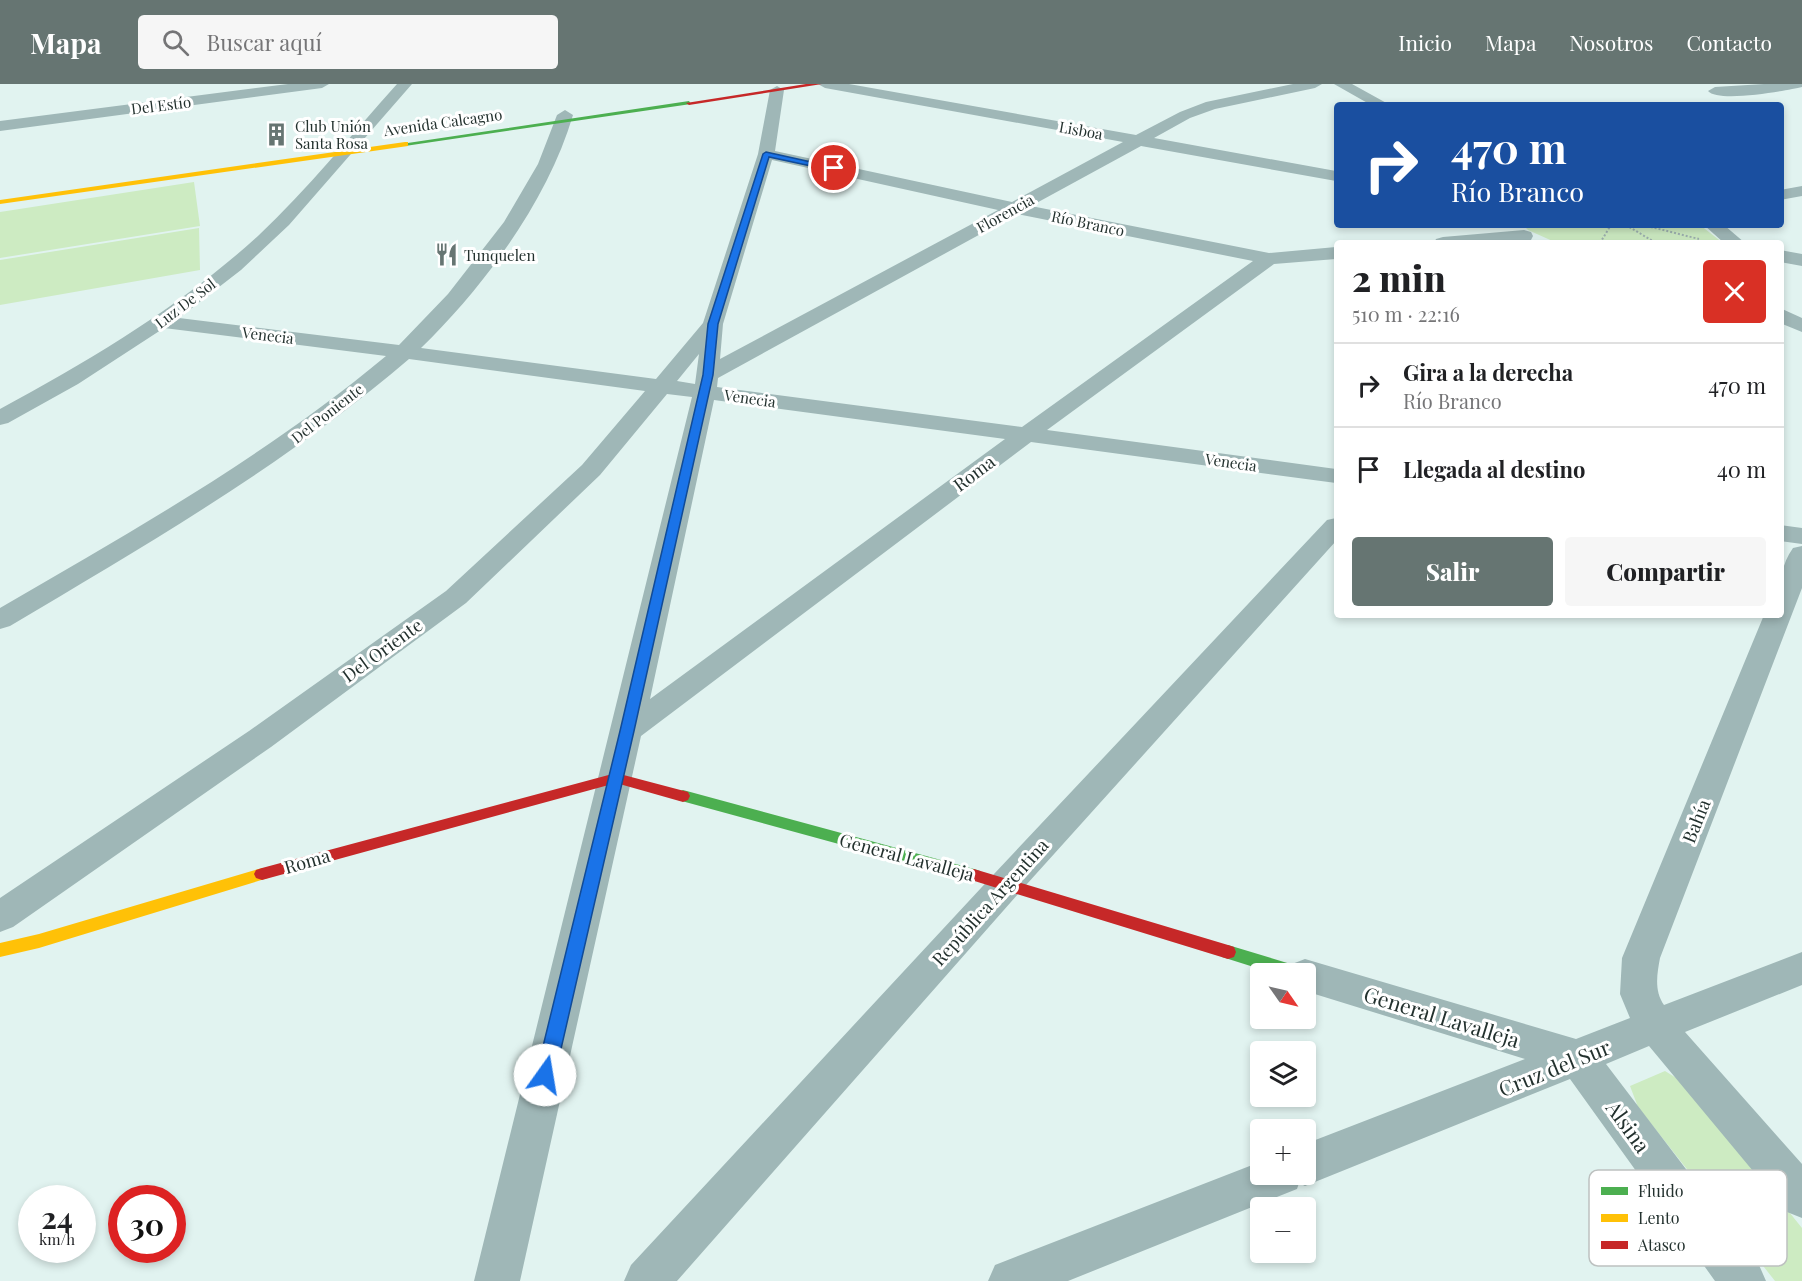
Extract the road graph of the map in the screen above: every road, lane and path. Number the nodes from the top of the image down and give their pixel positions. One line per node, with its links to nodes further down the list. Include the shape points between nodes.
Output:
1 (322, 84): 13 (street, Del Estío)
2 (405, 84): 15 (street, Luz De Sol)
3 (819, 84): 8 (street, Avenida Calcagno)
4 (825, 84): 14 (street, Lisboa)
5 (1315, 84): 14 (street, Florencia, via 1211,105)
6 (1341, 84): 10 (street)
7 (1797, 84): 9 (street, via 1744,91)
8 (777, 86): 12 (street, Avenida Calcagno); 16 (street)
9 (1718, 88): 11 (street)
10 (1376, 102)
11 (1706, 102)
12 (564, 118): 15 (street, Avenida Calcagno); 38 (street, Del Poniente, via 560,138 526,204 474,277)
13 (0, 126)
14 (1136, 140): 17 (street, Lisboa); 22 (street, Florencia)
15 (346, 149): 20 (street, Avenida Calcagno); 21 (street, Avenida Calcagno); 35 (street, Luz De Sol, via 317,186 264,239)
16 (766, 154): 22 (street, Río Branco); 36 (street)
17 (1334, 176)
18 (1802, 191): 19 (street)
19 (1784, 194)
20 (0, 195)
21 (0, 202)
22 (1015, 208): 32 (street, Río Branco); 39 (street, Florencia)
23 (1631, 228): 28 (path)
24 (1667, 228): 25 (path)
25 (1709, 233): 29 (street)
26 (1525, 235): 27 (street)
27 (1474, 240)
28 (1651, 240)
29 (1728, 240)
30 (1334, 253): 32 (street)
31 (1784, 257): 33 (street)
32 (1269, 259): 42 (street, Roma)
33 (1802, 260)
34 (1784, 316): 37 (street)
35 (162, 322): 38 (street, Venecia); 41 (street, Luz De Sol)
36 (713, 324): 39 (street); 40 (street, Del Oriente)
37 (1802, 326)
38 (405, 352): 40 (street, Venecia); 50 (street, Del Poniente, via 306,432 174,517)
39 (706, 383): 40 (street, Venecia); 42 (street, Venecia); 51 (street)
40 (662, 387): 54 (street, Del Oriente, via 591,470 456,597 260,739)
41 (0, 418)
42 (1026, 435): 43 (street, Venecia); 51 (street, Roma)
43 (1334, 476)
44 (1334, 528): 53 (street, República Argentina)
45 (1784, 534): 46 (street)
46 (1802, 536)
47 (1802, 554): 48 (street)
48 (1784, 598)
49 (1777, 618): 59 (street, Bahía, via 1641,958 1636,984 1642,1006)
50 (0, 620)
51 (627, 731): 52 (street)
52 (616, 778): 53 (street, General Lavalleja); 55 (street, Roma, via 304,861); 68 (street)
53 (1006, 884): 56 (street, General Lavalleja); 69 (street, República Argentina)
54 (0, 917)
55 (0, 950)
56 (1267, 963)
57 (1802, 968): 59 (street, Cruz del Sur)
58 (1316, 978): 60 (street, General Lavalleja)
59 (1656, 1026): 60 (street, Cruz del Sur); 63 (street)
60 (1578, 1058): 61 (street, Cruz del Sur); 62 (street, Alsina)
61 (1316, 1161)
62 (1661, 1170)
63 (1779, 1170)
64 (1787, 1179): 66 (street)
65 (1254, 1185): 70 (street)
66 (1802, 1197)
67 (1732, 1266): 71 (street, Alsina)
68 (497, 1281)
69 (647, 1281)
70 (1011, 1281)
71 (1743, 1281)

